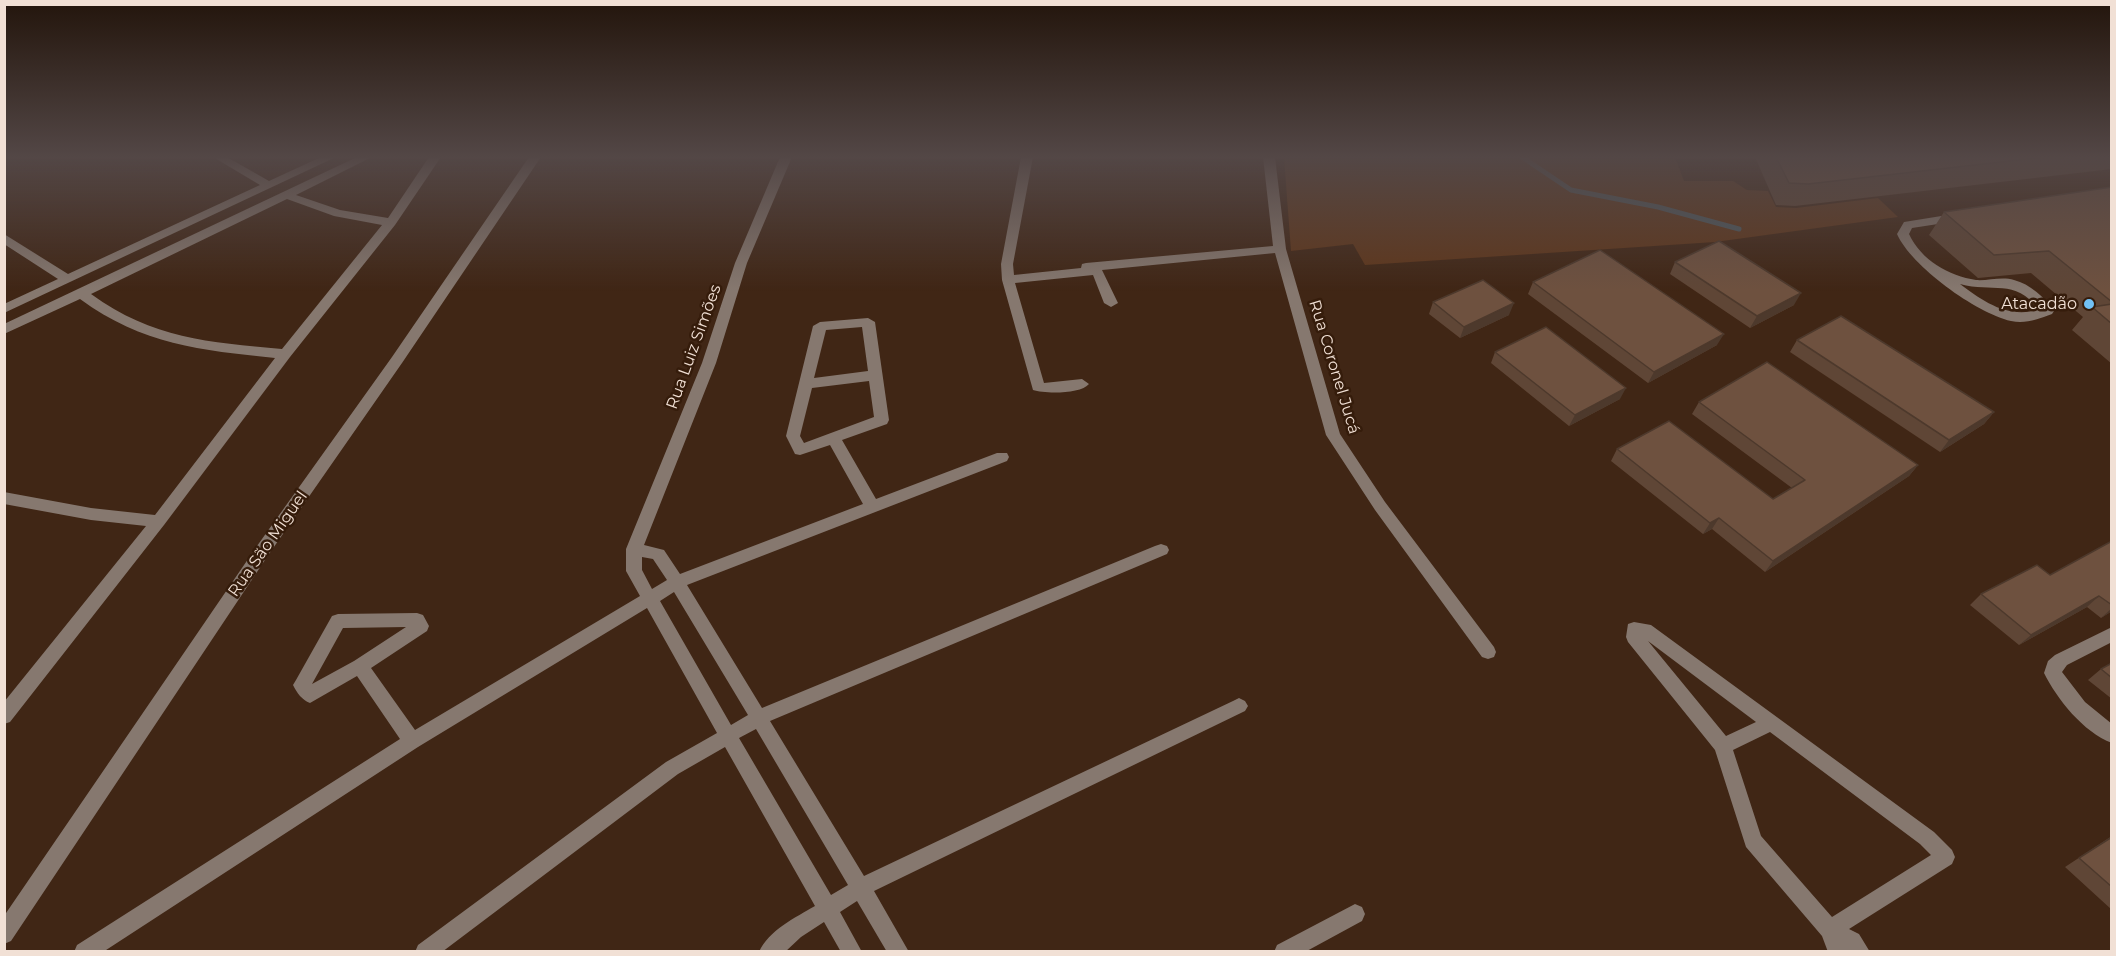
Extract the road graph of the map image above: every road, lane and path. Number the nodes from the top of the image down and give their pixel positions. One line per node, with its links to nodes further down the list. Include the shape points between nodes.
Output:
1 (232, 202): 15 (street)
2 (273, 202): 16 (street)
3 (300, 202): 10 (street, via 353,218)
4 (407, 202): 10 (street)
5 (505, 202): 48 (street, Rua São Miguel)
6 (767, 202): 29 (street, Rua Luiz Simões, via 741,263 709,363)
7 (1020, 202): 14 (street)
8 (1274, 202): 12 (street, Rua Coronel Jucá)
9 (1975, 215): 13 (street, via 1908,225 1904,230 1908,246)
10 (392, 222): 20 (street)
11 (4, 238): 15 (street)
12 (1280, 249): 14 (street); 34 (street, Rua Coronel Jucá, via 1333,435 1380,507)
13 (1944, 275): 13 (street, via 1982,305 2004,315 2018,317 2047,311 2036,297 2011,283 1977,284)
14 (1007, 277): 17 (street, via 1094,271 1102,276); 23 (street, via 1038,387)
15 (67, 279): 18 (street)
16 (81, 293): 19 (street); 20 (street, via 124,322 158,334 223,348)
17 (1111, 303)
18 (4, 309)
19 (4, 330)
20 (285, 354): 28 (street)
21 (876, 375): 22 (street); 22 (street, via 868,322 820,326); 24 (street, via 882,420)
22 (806, 384): 24 (street, via 793,436 800,450)
23 (1082, 384)
24 (833, 438): 27 (street)
25 (1002, 457): 27 (street)
26 (4, 498): 28 (street, via 91,514)
27 (873, 507): 31 (street)
28 (159, 521): 37 (street)
29 (634, 549): 31 (street, via 658,554); 32 (street, via 634,571)
30 (1161, 550): 38 (street)
31 (677, 582): 32 (street); 38 (street)
32 (650, 597): 41 (street); 42 (street)
33 (2112, 634): 40 (street, via 2061,660 2053,673 2074,704)
34 (1488, 652)
35 (360, 666): 35 (street, via 421,626 417,620 338,621 302,685 310,695); 42 (street)
36 (1239, 706): 44 (street)
37 (4, 716)
38 (759, 718): 41 (street); 44 (street)
39 (1771, 723): 43 (street); 43 (street, via 1645,630 1634,629 1634,637); 47 (street, via 1927,838 1945,857)
40 (2112, 735)
41 (729, 736): 45 (street); 50 (street, via 672,768)
42 (412, 741): 49 (street)
43 (1723, 746): 47 (street, via 1753,842)
44 (860, 888): 45 (street); 53 (street)
45 (828, 908): 51 (street); 52 (street)
46 (1355, 914): 54 (street)
47 (1830, 930): 55 (street); 56 (street, via 1852,941)
48 (4, 934)
49 (84, 951)
50 (424, 951)
51 (769, 951)
52 (852, 951)
53 (898, 951)
54 (1284, 951)
55 (1838, 951)
56 (1860, 951)

